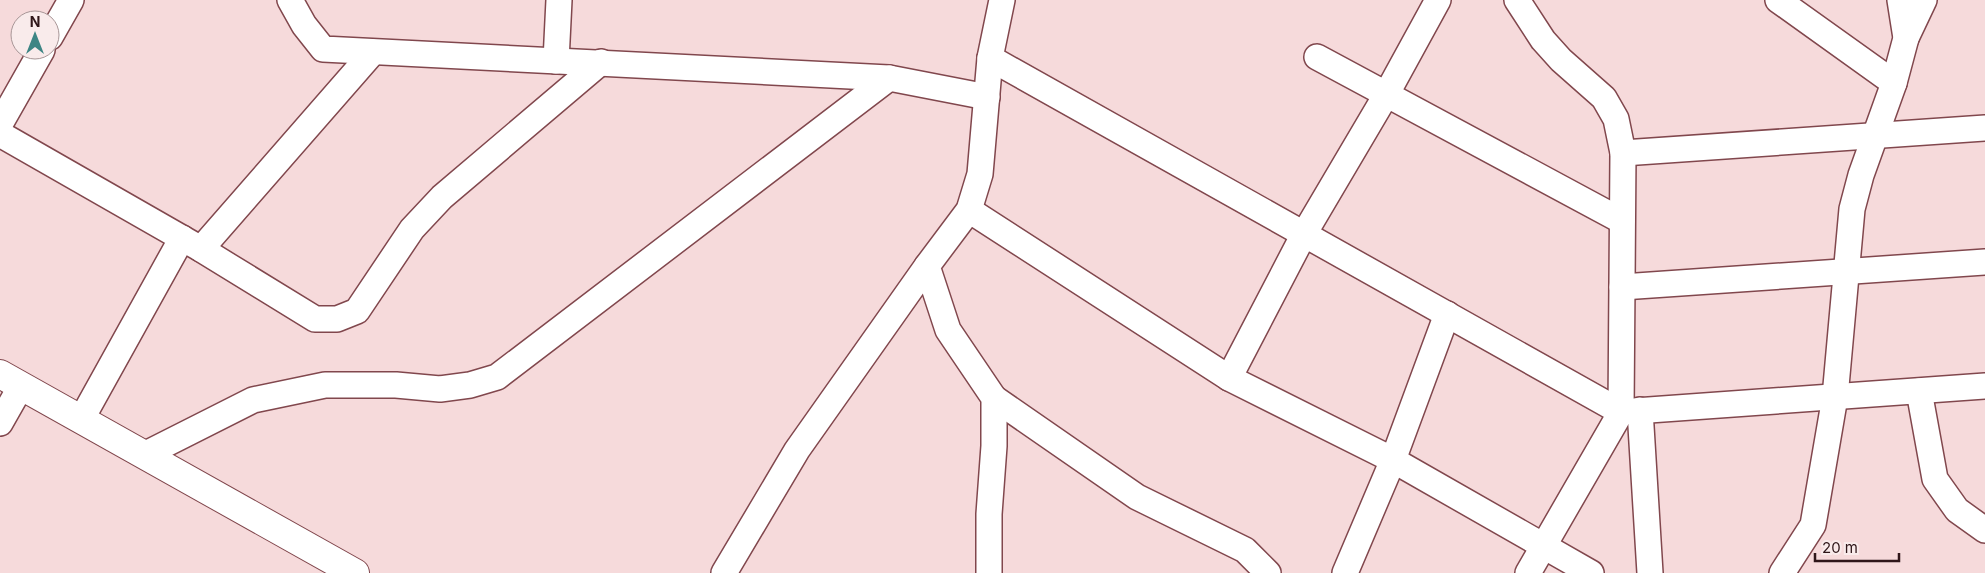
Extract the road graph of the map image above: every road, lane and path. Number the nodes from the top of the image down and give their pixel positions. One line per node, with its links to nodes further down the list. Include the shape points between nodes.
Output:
1 (71, 0): 10 (street)
2 (290, 0): 12 (street, via 323,49)
3 (559, 0): 16 (street)
4 (1002, 0): 14 (street)
5 (1438, 0): 20 (street)
6 (1518, 0): 26 (street, via 1543,40 1604,98 1616,119)
7 (1778, 0): 19 (street)
8 (1900, 0): 11 (street)
9 (1924, 0): 11 (street)
10 (60, 19)
11 (1906, 38): 19 (street)
12 (374, 52): 16 (street); 30 (street)
13 (1317, 57): 20 (street)
14 (990, 58): 21 (street); 29 (street)
15 (36, 60): 22 (street)
16 (556, 61): 17 (street)
17 (601, 62): 18 (street); 30 (street, via 442,197 412,229 357,311 337,319 315,319)
18 (889, 78): 21 (street); 45 (street, via 497,377 440,389 325,385 253,400)
19 (1894, 83): 25 (street)
20 (1386, 95): 28 (street); 29 (street)
21 (987, 97): 27 (street, via 980,174)
22 (0, 124)
23 (1985, 128): 25 (street)
24 (0, 134): 30 (street)
25 (1876, 135): 26 (street); 33 (street, via 1852,209)
26 (1623, 153): 28 (street)
27 (969, 210): 32 (street); 36 (street)
28 (1622, 221): 34 (street)
29 (1304, 234): 35 (street); 36 (street)
30 (191, 243): 43 (street)
31 (1985, 262): 33 (street)
32 (927, 266): 41 (street, via 948,330); 50 (street, via 797,450)
33 (1846, 271): 34 (street); 40 (street)
34 (1622, 286): 42 (street)
35 (1447, 314): 42 (street); 46 (street)
36 (1229, 378): 46 (street)
37 (10, 380): 43 (street); 44 (street)
38 (1985, 386): 39 (street)
39 (1919, 390): 40 (street); 47 (street, via 1935,479 1957,510)
40 (1835, 397): 42 (street); 57 (street, via 1813,525)
41 (994, 398): 51 (street); 52 (street, via 1138,497 1245,550)
42 (1631, 411): 48 (street); 56 (street)
43 (81, 420): 45 (street)
44 (0, 423)
45 (144, 455): 49 (street)
46 (1394, 460): 48 (street); 53 (street)
47 (1985, 530)
48 (1544, 545): 54 (street); 55 (street)
49 (354, 573)
50 (724, 573)
51 (989, 573)
52 (1268, 573)
53 (1345, 573)
54 (1528, 573)
55 (1591, 573)
56 (1650, 573)
57 (1782, 573)

